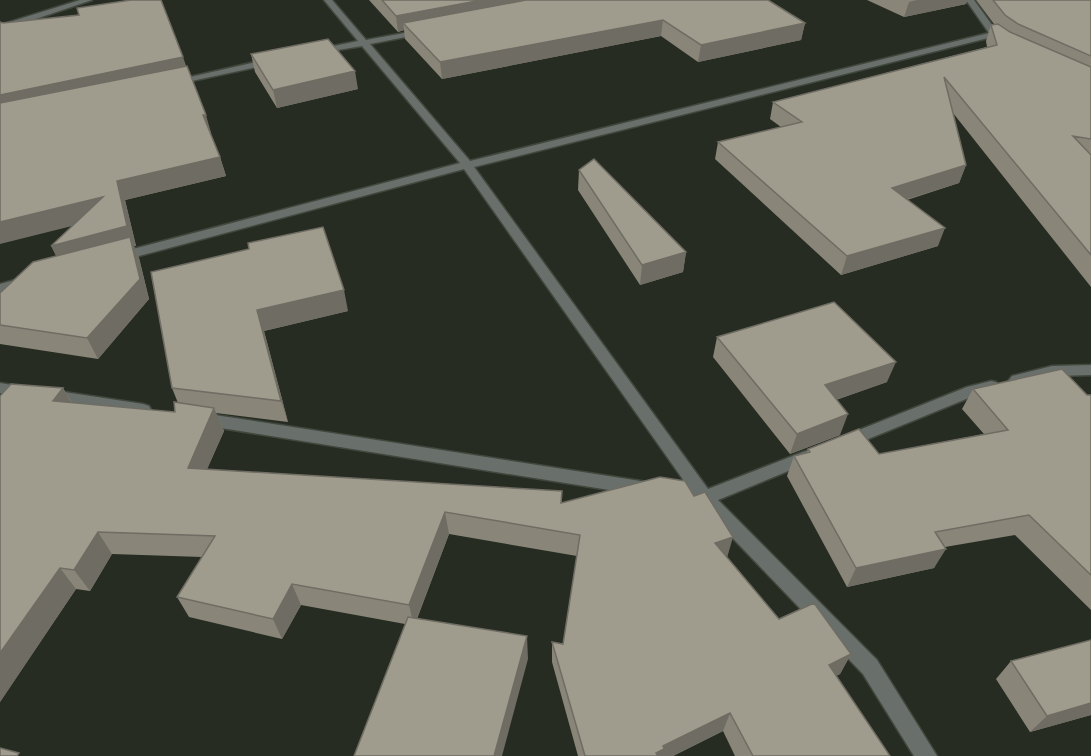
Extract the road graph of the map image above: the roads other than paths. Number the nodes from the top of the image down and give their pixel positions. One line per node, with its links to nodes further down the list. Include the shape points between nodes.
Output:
1 (88, 0): 4 (street)
2 (328, 0): 7 (street)
3 (970, 0): 6 (street)
4 (0, 28)
5 (432, 30): 7 (street)
6 (994, 34): 8 (street); 12 (street)
7 (364, 43): 9 (street); 12 (street)
8 (1008, 44)
9 (305, 55)
10 (282, 60): 11 (street)
11 (164, 84)
12 (467, 165): 13 (street); 20 (street)
13 (103, 261)
14 (34, 279): 15 (street)
15 (0, 288)
16 (1091, 370): 20 (street, via 1052,371 972,391)
17 (0, 388): 18 (street)
18 (165, 414)
19 (188, 417): 20 (street)
20 (705, 498): 21 (street, via 870,667)
21 (926, 756)

